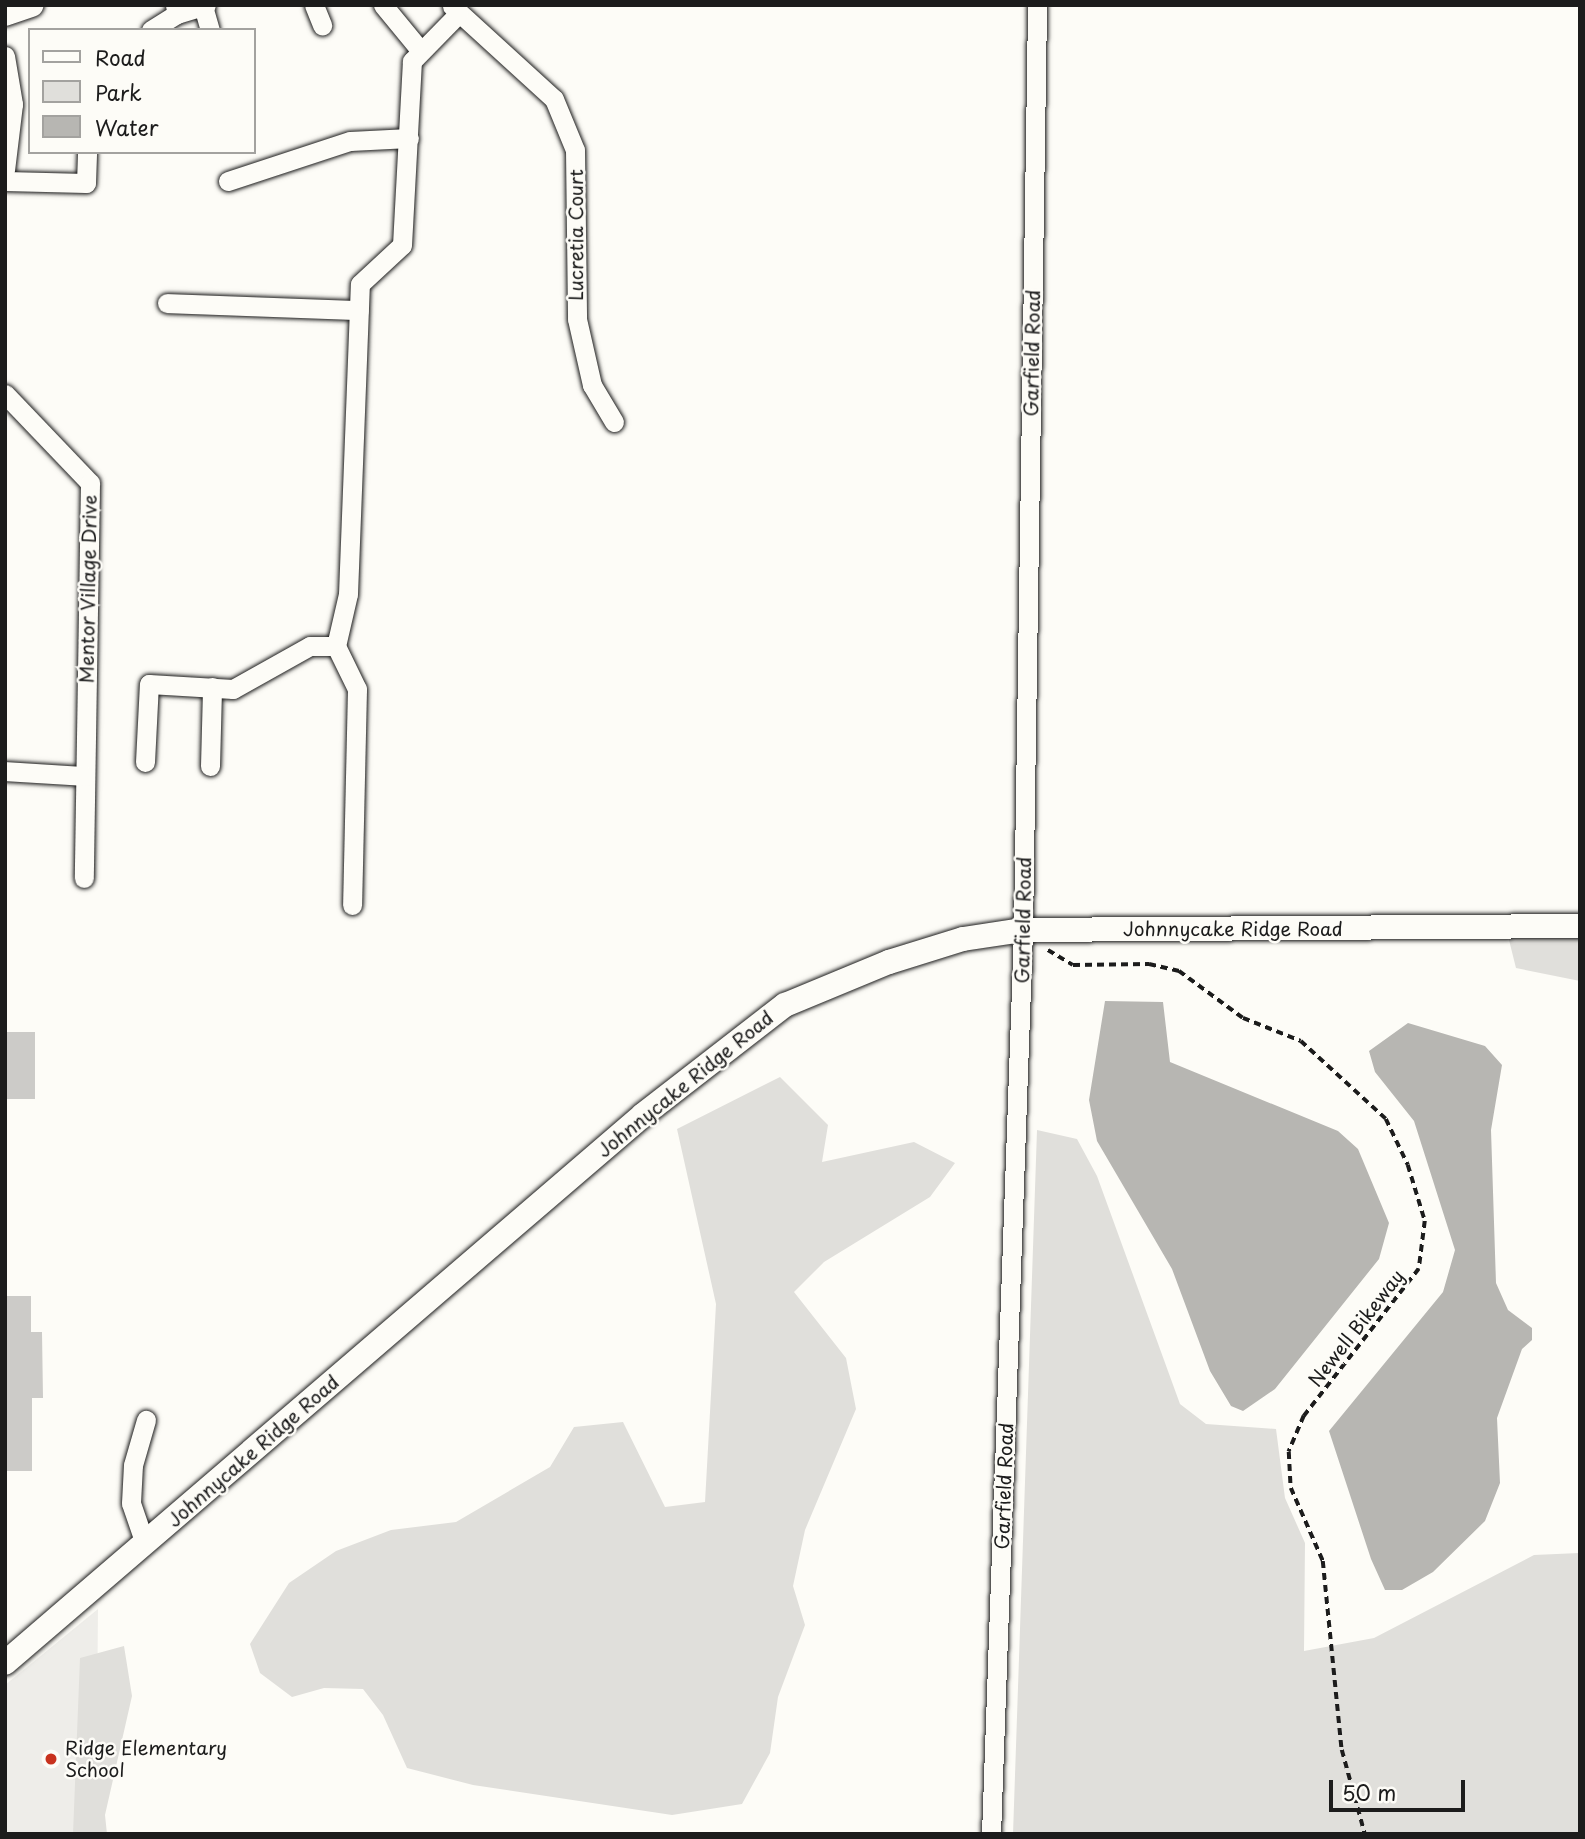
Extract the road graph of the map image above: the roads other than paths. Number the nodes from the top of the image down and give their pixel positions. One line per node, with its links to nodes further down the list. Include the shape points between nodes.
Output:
1 (314, 5): 7 (street)
2 (383, 5): 10 (street)
3 (1037, 5): 30 (street, Garfield Road)
4 (204, 6): 5 (street); 9 (street)
5 (176, 10): 8 (street)
6 (455, 10): 10 (street); 20 (street, Lucretia Court, via 554,99 575,150 576,320 592,385)
7 (322, 25)
8 (154, 28)
9 (210, 28)
10 (419, 50): 12 (street, via 412,61)
11 (5, 56): 14 (street, via 13,104)
12 (409, 138): 15 (street, via 350,141); 18 (street, via 402,245 360,284)
13 (87, 154): 16 (street, via 86,183)
14 (5, 170)
15 (228, 180)
16 (5, 181)
17 (167, 303): 18 (street)
18 (359, 310): 21 (street, via 348,594)
19 (5, 394): 26 (street, Mentor Village Drive, via 90,483)
20 (614, 422)
21 (336, 646): 22 (street, via 310,646 269,663 233,689); 28 (street, via 357,689)
22 (212, 687): 23 (street, via 149,684); 24 (street)
23 (145, 762)
24 (210, 766)
25 (5, 771): 26 (street)
26 (85, 776): 27 (street, Mentor Village Drive)
27 (83, 878)
28 (352, 905)
29 (1580, 926): 30 (main road, Johnnycake Ridge Road)
30 (1035, 930): 32 (main road, Johnnycake Ridge Road, via 962,939 839,980 785,1005 732,1042); 34 (street, Garfield Road)
31 (146, 1420): 32 (street, via 133,1465 131,1503)
32 (145, 1544): 33 (main road, Johnnycake Ridge Road)
33 (5, 1663)
34 (991, 1834)

